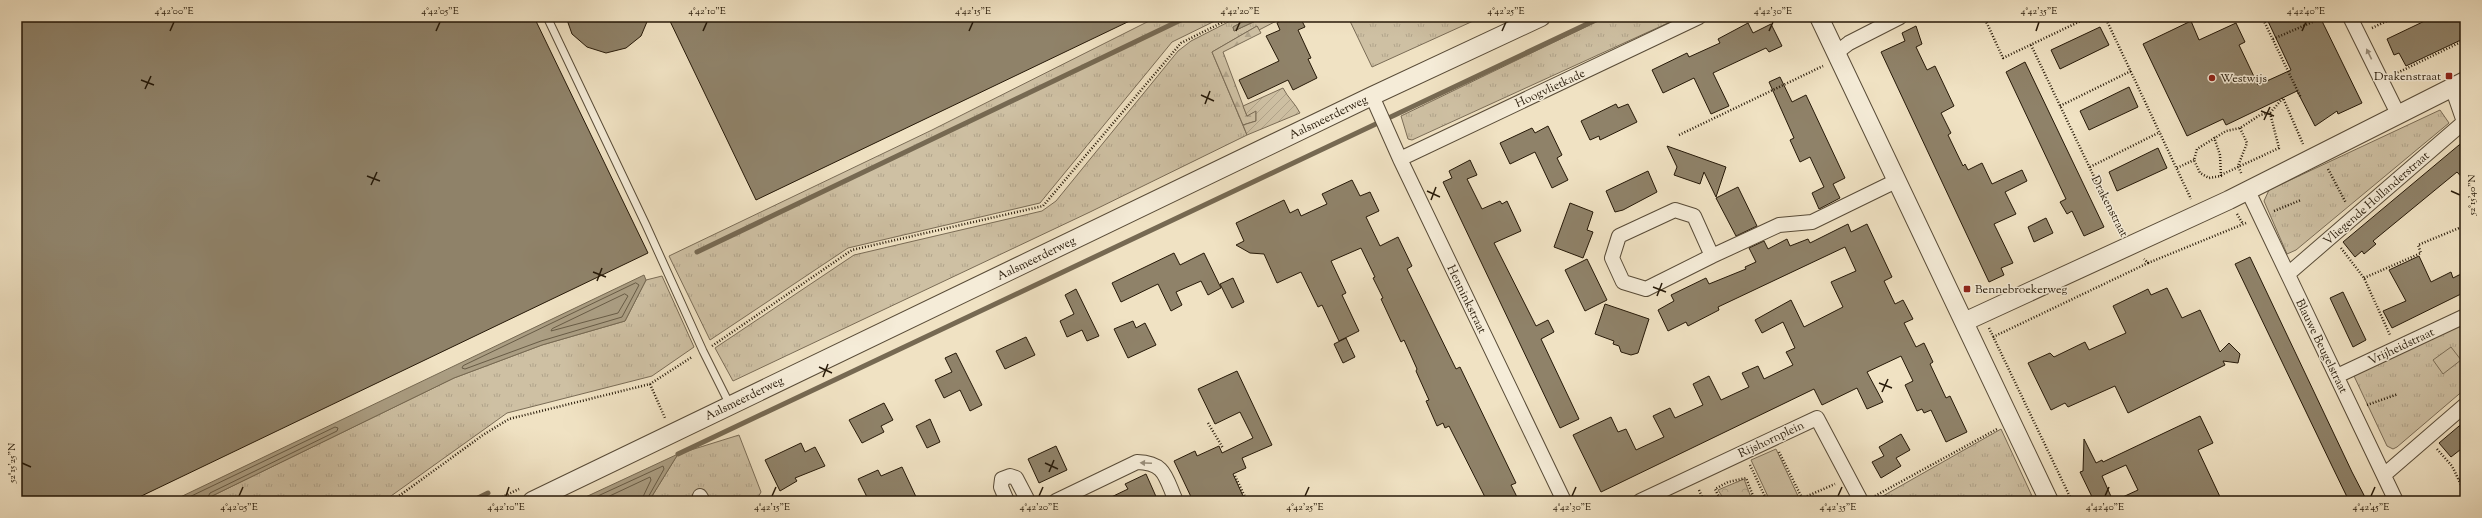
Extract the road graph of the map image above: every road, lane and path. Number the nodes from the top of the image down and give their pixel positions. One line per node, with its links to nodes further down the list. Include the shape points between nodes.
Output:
1 (547, 17): 56 (lane)
2 (1233, 17): 56 (path, via 1181,43 1043,206 852,250)
3 (1542, 17): 23 (street, Aalsmeerderweg)
4 (1699, 17): 33 (street, Hoogvlietkade)
5 (1819, 17): 18 (street)
6 (1900, 17): 18 (street, via 1849,43)
7 (1984, 17): 17 (path, via 2003,58)
8 (2089, 17): 17 (path)
9 (2105, 17): 19 (path)
10 (2262, 17): 15 (path)
11 (2324, 17): 15 (path)
12 (2350, 17): 14 (street)
13 (2395, 17): 14 (path)
14 (2358, 34): 20 (street, one-way to 14)
15 (2273, 40): 22 (path)
16 (2465, 40): 20 (path)
17 (2031, 45): 24 (path, Drakenstraat)
18 (1837, 56): 30 (path); 39 (street)
19 (2130, 71): 24 (path); 29 (path)
20 (2382, 82): 26 (street)
21 (2459, 84): 26 (street, Drakenstraat); 27 (street, Vliegende Hollanderstraat)
22 (2301, 98)
23 (1376, 103): 33 (street, Henninkstraat); 60 (street, Aalsmeerderweg)
24 (2060, 106): 36 (path, Drakenstraat)
25 (2270, 114): 28 (path, via 2260,115); 32 (path, via 2284,98); 35 (path, via 2279,148)
26 (2398, 114): 32 (street, Drakenstraat)
27 (2464, 122): 44 (street, Vliegende Hollanderstraat)
28 (2240, 128): 31 (path); 35 (path, via 2247,143)
29 (2160, 132): 36 (path, Drakenstraat); 37 (path)
30 (1680, 135)
31 (2214, 137): 34 (path, via 2196,149); 38 (path, via 2220,155)
32 (2314, 157): 40 (street, Drakenstraat); 44 (path)
33 (1400, 160): 87 (street, Henninkstraat)
34 (2194, 160): 37 (path); 38 (path, via 2200,173 2209,178)
35 (2238, 166): 38 (path); 40 (path)
36 (2090, 167): 47 (path, Drakenstraat, via 2121,233)
37 (2177, 168): 42 (path)
38 (2221, 176)
39 (1896, 180): 48 (street, via 1812,222 1779,225); 53 (street)
40 (2248, 191): 42 (street, Drakenstraat); 43 (street, Blauwe Beugelstraat)
41 (2301, 200): 43 (path)
42 (2199, 213): 47 (street, Drakenstraat)
43 (2261, 216): 49 (path); 50 (street, Blauwe Beugelstraat)
44 (2354, 218): 46 (street, Vliegende Hollanderstraat)
45 (2465, 218): 51 (path, via 2462,219 2464,226 2418,245 2421,253)
46 (2332, 237): 50 (street, Vliegende Hollanderstraat); 51 (path)
47 (2130, 245): 49 (path); 53 (street, Drakenstraat)
48 (1712, 256): 48 (street, via 1694,216 1675,210 1619,236 1612,258 1623,282 1646,289)
49 (2148, 263): 54 (path)
50 (2288, 274): 57 (street, Blauwe Beugelstraat)
51 (2364, 278): 55 (path)
52 (2465, 316): 55 (street, Vrijheidstraat)
53 (1964, 322): 64 (street)
54 (1993, 337)
55 (2397, 348): 57 (street, Vrijheidstraat)
56 (703, 351): 58 (path); 60 (lane)
57 (2337, 376): 62 (street, Blauwe Beugelstraat)
58 (650, 384): 63 (path); 80 (path, via 509,419)
59 (2398, 394): 62 (path)
60 (730, 405): 81 (street, Aalsmeerderweg)
61 (2465, 405): 67 (street)
62 (2353, 410): 70 (street, Blauwe Beugelstraat)
63 (665, 418)
64 (2011, 421): 77 (path); 91 (street)
65 (1208, 423): 68 (path)
66 (1772, 439): 69 (street, Rijshornplein); 73 (street, Rijshornplein, via 1816,418); 76 (path)
67 (2420, 444): 70 (street); 74 (path, via 2435,446 2452,466)
68 (1223, 448)
69 (1744, 452): 79 (path); 88 (street, Rijshornplein)
70 (2384, 475): 92 (street, Blauwe Beugelstraat)
71 (1235, 476): 86 (path)
72 (2465, 477): 74 (path)
73 (1848, 478): 76 (path); 77 (street, Rijshornplein)
74 (2459, 480): 75 (path)
75 (2465, 493)
76 (1802, 498): 90 (path)
77 (1867, 499)
78 (1720, 500): 89 (path, via 1715,489 1728,482 1746,478)
79 (1767, 500): 89 (path)
80 (392, 501)
81 (532, 501)
82 (1007, 501): 83 (street, via 1001,483 1005,476 1016,478)
83 (1028, 501)
84 (1056, 501): 85 (street, one-way to 84, via 1159,466 1152,462 1137,462)
85 (1176, 501)
86 (1246, 501)
87 (1564, 501)
88 (1640, 501)
89 (1756, 501)
90 (1796, 501)
91 (2049, 501)
92 (2396, 501)

